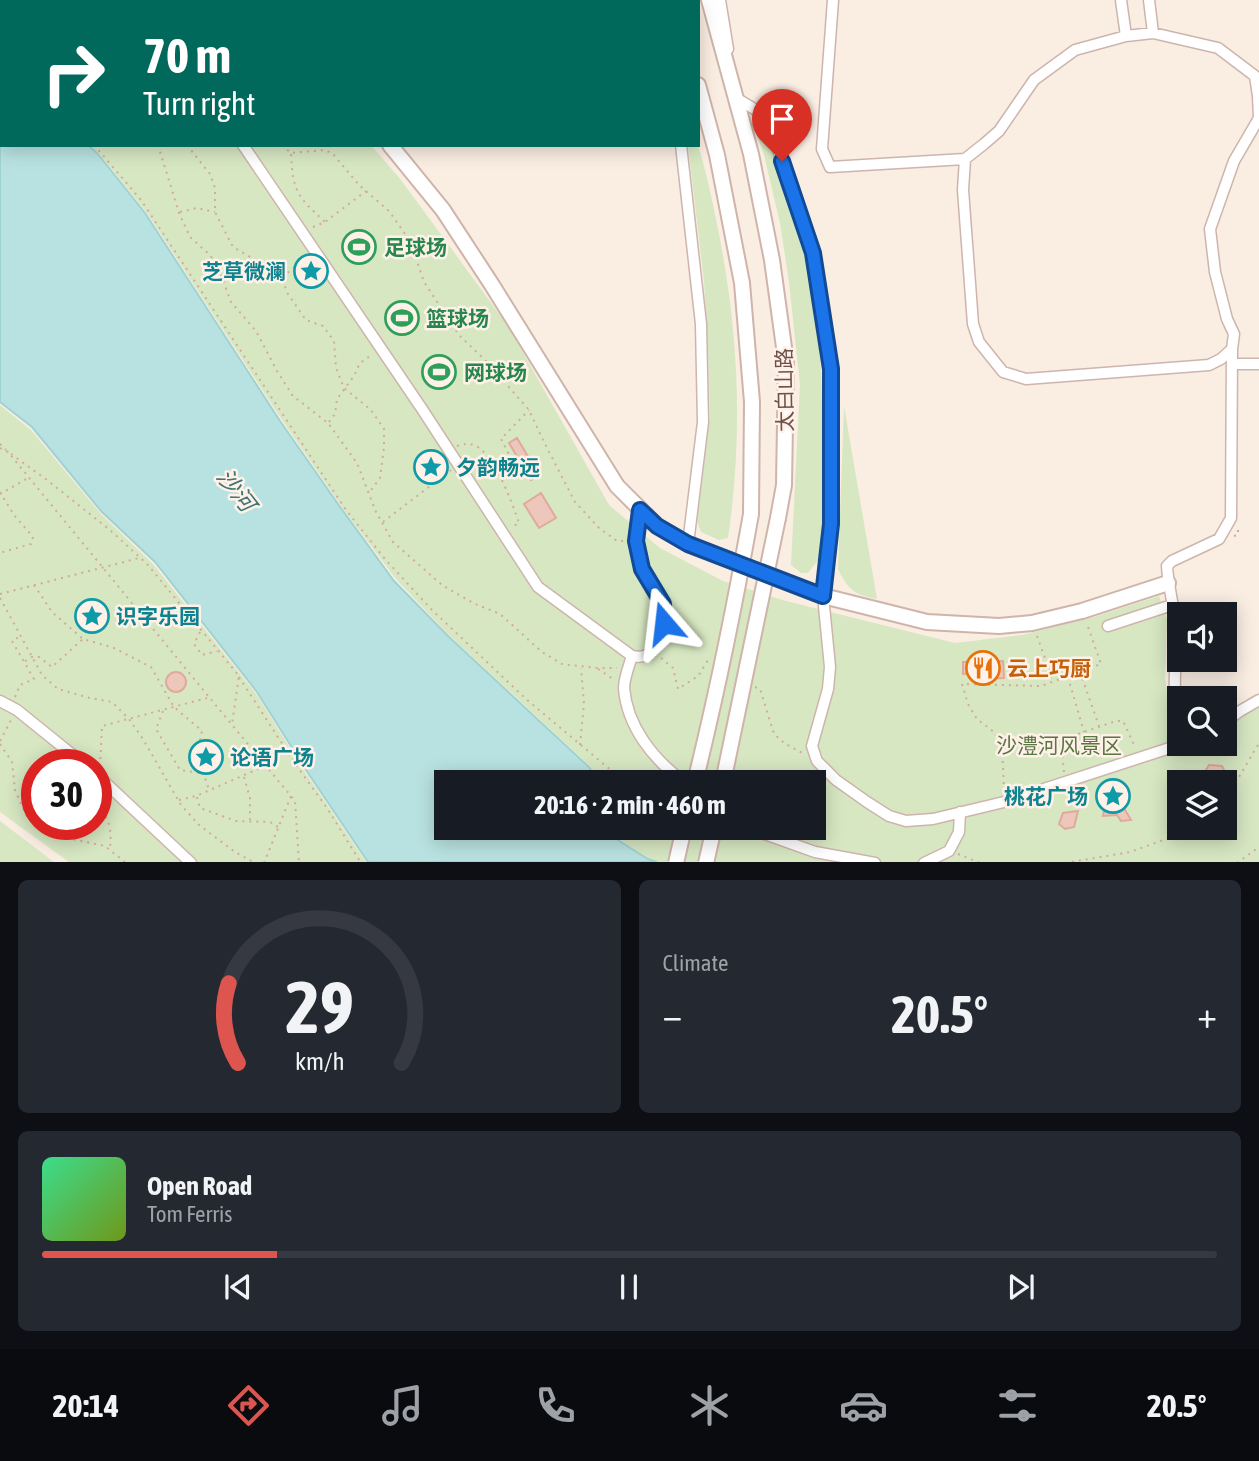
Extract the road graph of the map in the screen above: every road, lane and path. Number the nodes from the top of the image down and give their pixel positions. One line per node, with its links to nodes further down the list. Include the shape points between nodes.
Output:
1 (709, 0): 9 (main road, 太白山路)
2 (720, 0): 9 (street)
3 (833, 0): 19 (street, via 821,149 830,166)
4 (1122, 0): 7 (street)
5 (1149, 0): 6 (street)
6 (1153, 33): 7 (street); 8 (street, via 1218,48)
7 (1126, 36): 19 (street, via 1075,50 1034,80 999,131)
8 (1257, 77): 28 (street, via 1259,118 1234,161 1210,229 1216,272 1234,334)
9 (735, 97): 53 (street, via 755,110 774,138 813,253 831,369 831,524); 77 (main road, 太白山路, bridge, via 772,260 786,362 784,485)
10 (700, 103): 103 (main road, 太白山路, bridge, via 717,155 742,283 752,402 751,514)
11 (96, 147): 94 (path, via 141,200 346,510 385,559 431,609)
12 (159, 147): 21 (path)
13 (189, 147): 22 (path, via 210,174)
14 (244, 147): 24 (street)
15 (284, 147): 18 (path)
16 (392, 147): 42 (main road, via 443,210 617,486)
17 (681, 147): 46 (street, via 701,324 703,408)
18 (290, 153): 20 (path, via 325,149); 23 (path, via 293,185)
19 (965, 159): 28 (street, via 973,324 979,342 1003,372 1026,379 1209,365)
20 (366, 191): 23 (path); 32 (path, via 389,211 410,241 424,282 459,335)
21 (179, 212): 22 (path, via 197,208); 33 (path, via 190,237 218,267 231,302 256,331 293,396)
22 (215, 212): 26 (path, via 233,247)
23 (325, 222): 24 (path)
24 (303, 232): 25 (street)
25 (316, 251): 26 (path); 27 (street)
26 (281, 277): 31 (path, via 306,320 323,326 334,341 336,368)
27 (381, 348): 31 (path, via 360,363); 35 (street)
28 (1232, 349): 50 (street, via 1231,518 1219,539 1167,566)
29 (1237, 364): 30 (street)
30 (1259, 364)
31 (344, 387): 33 (path); 41 (path, via 371,410 384,429 380,478)
32 (529, 410): 38 (path, via 501,439 513,462); 45 (path, via 575,502 617,541)
33 (328, 423): 41 (path, via 357,463)
34 (0, 446): 36 (path)
35 (448, 449): 37 (street); 38 (path, via 466,443 475,446)
36 (8, 452): 39 (path); 48 (path)
37 (458, 464): 43 (path); 44 (street)
38 (499, 475): 44 (path, via 519,523)
39 (29, 477): 40 (path); 49 (path)
40 (0, 493): 47 (path, via 33,537 31,544)
41 (369, 494): 43 (path)
42 (640, 510): 45 (street); 46 (main road)
43 (382, 523): 67 (path, via 393,542 442,585 500,614 562,664)
44 (502, 533): 64 (street, via 538,587)
45 (636, 541): 62 (street, via 642,569 663,604 664,623)
46 (688, 544): 53 (main road)
47 (0, 554)
48 (140, 558): 49 (path); 59 (path)
49 (103, 568): 51 (path); 79 (path)
50 (1168, 583): 54 (street); 56 (main road)
51 (34, 585): 52 (path); 61 (path, via 52,612)
52 (0, 596): 60 (path)
53 (823, 596): 57 (main road, via 927,622); 99 (street, via 830,667 812,746)
54 (1171, 602)
55 (1167, 607): 58 (street)
56 (1082, 611): 57 (main road); 70 (path, via 1101,664)
57 (1032, 623): 76 (path)
58 (1108, 626)
59 (201, 630): 63 (path); 63 (path, via 194,644 202,655)
60 (20, 637): 65 (path); 66 (path, via 12,641)
61 (82, 639): 65 (path, via 52,667); 82 (path, via 114,648 151,667)
62 (652, 650): 64 (street, via 648,655); 73 (path, via 673,668 678,689)
63 (218, 651): 72 (path)
64 (632, 656): 69 (street)
65 (32, 657): 66 (path); 71 (path)
66 (24, 662): 75 (path)
67 (581, 666): 68 (path); 94 (path)
68 (597, 668): 69 (path); 78 (path)
69 (628, 668): 78 (street)
70 (1080, 671): 74 (path); 90 (path)
71 (42, 675): 75 (path); 88 (path, via 58,689 112,702)
72 (239, 676): 89 (path); 131 (path)
73 (698, 676)
74 (1068, 676): 76 (path); 91 (path)
75 (34, 679): 83 (path, via 20,685)
76 (1053, 681): 114 (path, via 1041,685 962,684 977,719 1002,745)
77 (744, 683): 99 (path, via 760,689 774,734); 104 (main road, 太白山路, bridge)
78 (624, 686): 102 (street, via 632,724)
79 (209, 698): 82 (path); 89 (path)
80 (0, 701): 83 (street)
81 (1259, 701): 86 (street)
82 (174, 707): 84 (path); 105 (path, via 202,731 197,754)
83 (14, 709): 92 (path); 95 (street)
84 (164, 710): 88 (path); 105 (path, via 156,729 180,770)
85 (1237, 710): 86 (street)
86 (1240, 710): 87 (street)
87 (1237, 712)
88 (129, 719): 96 (path, via 103,726); 113 (path)
89 (232, 725): 100 (path)
90 (1100, 727): 91 (path); 98 (path, via 1123,721)
91 (1084, 732): 108 (path, via 1061,743)
92 (0, 743): 124 (path, via 12,762 15,790 26,815 43,833)
93 (1259, 743): 107 (path)
94 (580, 745): 101 (path)
95 (65, 749)
96 (101, 749)
97 (1167, 749): 98 (street)
98 (1140, 759): 108 (street)
99 (817, 761): 115 (street, via 836,780 889,816 906,821)
100 (266, 766): 106 (path); 112 (path)
101 (610, 770)
102 (669, 770)
103 (698, 770)
104 (726, 770)
105 (203, 773): 110 (path)
106 (243, 776): 110 (path); 116 (path, via 250,798)
107 (1237, 781)
108 (1066, 783): 114 (street)
109 (112, 788): 127 (street)
110 (209, 790): 111 (path)
111 (196, 796): 113 (path); 116 (path, via 200,808 236,821)
112 (291, 796): 117 (path); 130 (path)
113 (178, 800): 128 (path, via 199,825)
114 (1004, 802): 115 (street)
115 (960, 813): 125 (street, via 959,832)
116 (250, 821): 117 (path)
117 (278, 827): 129 (path)
118 (1167, 839): 137 (path, via 1130,852)
119 (111, 840): 124 (path)
120 (681, 840): 132 (main road, bridge)
121 (711, 840): 133 (main road, bridge)
122 (782, 840): 134 (street, via 815,852)
123 (1259, 847): 138 (path)
124 (110, 849): 126 (path)
125 (949, 851): 135 (street); 136 (path)
126 (125, 862)
127 (190, 862)
128 (254, 862)
129 (264, 862)
130 (299, 862)
131 (360, 862)
132 (676, 862)
133 (706, 862)
134 (870, 862)
135 (926, 862)
136 (977, 862)
137 (1071, 862)
138 (1238, 862)

